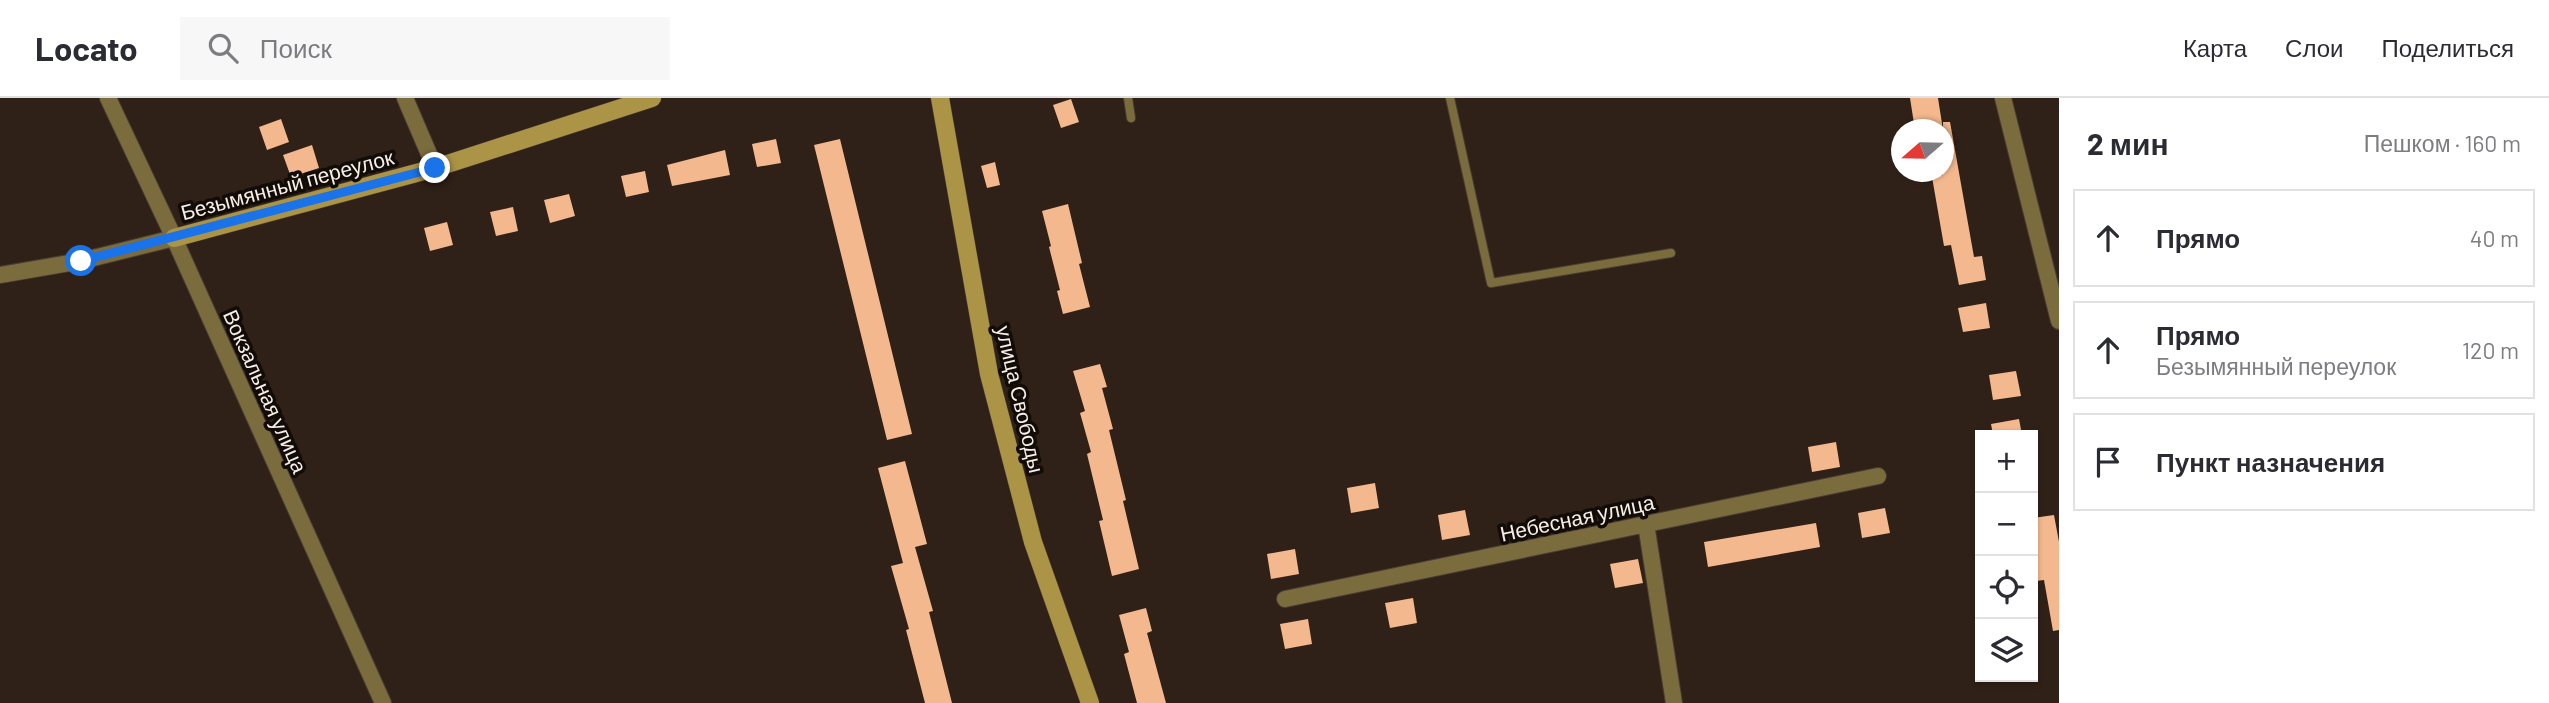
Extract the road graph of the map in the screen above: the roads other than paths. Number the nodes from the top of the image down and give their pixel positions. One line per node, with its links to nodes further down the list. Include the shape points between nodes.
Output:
1 (108, 98): 10 (street, Вокзальная улица)
2 (405, 98): 9 (street)
3 (940, 98): 18 (main road, улица Свободы, via 989,374 1033,542)
4 (1128, 98): 8 (lane)
5 (1450, 98): 11 (lane, via 1491,284)
6 (2003, 98): 13 (street)
7 (641, 100): 9 (main road, Безымянный переулок)
8 (1131, 118)
9 (435, 168): 10 (main road, Безымянный переулок)
10 (174, 238): 12 (street); 17 (street, Вокзальная улица)
11 (1671, 253)
12 (0, 275)
13 (2059, 321)
14 (1878, 476): 15 (street, Небесная улица)
15 (1646, 523): 16 (street, Небесная улица); 19 (street)
16 (1284, 599)
17 (383, 703)
18 (1090, 703)
19 (1674, 703)

